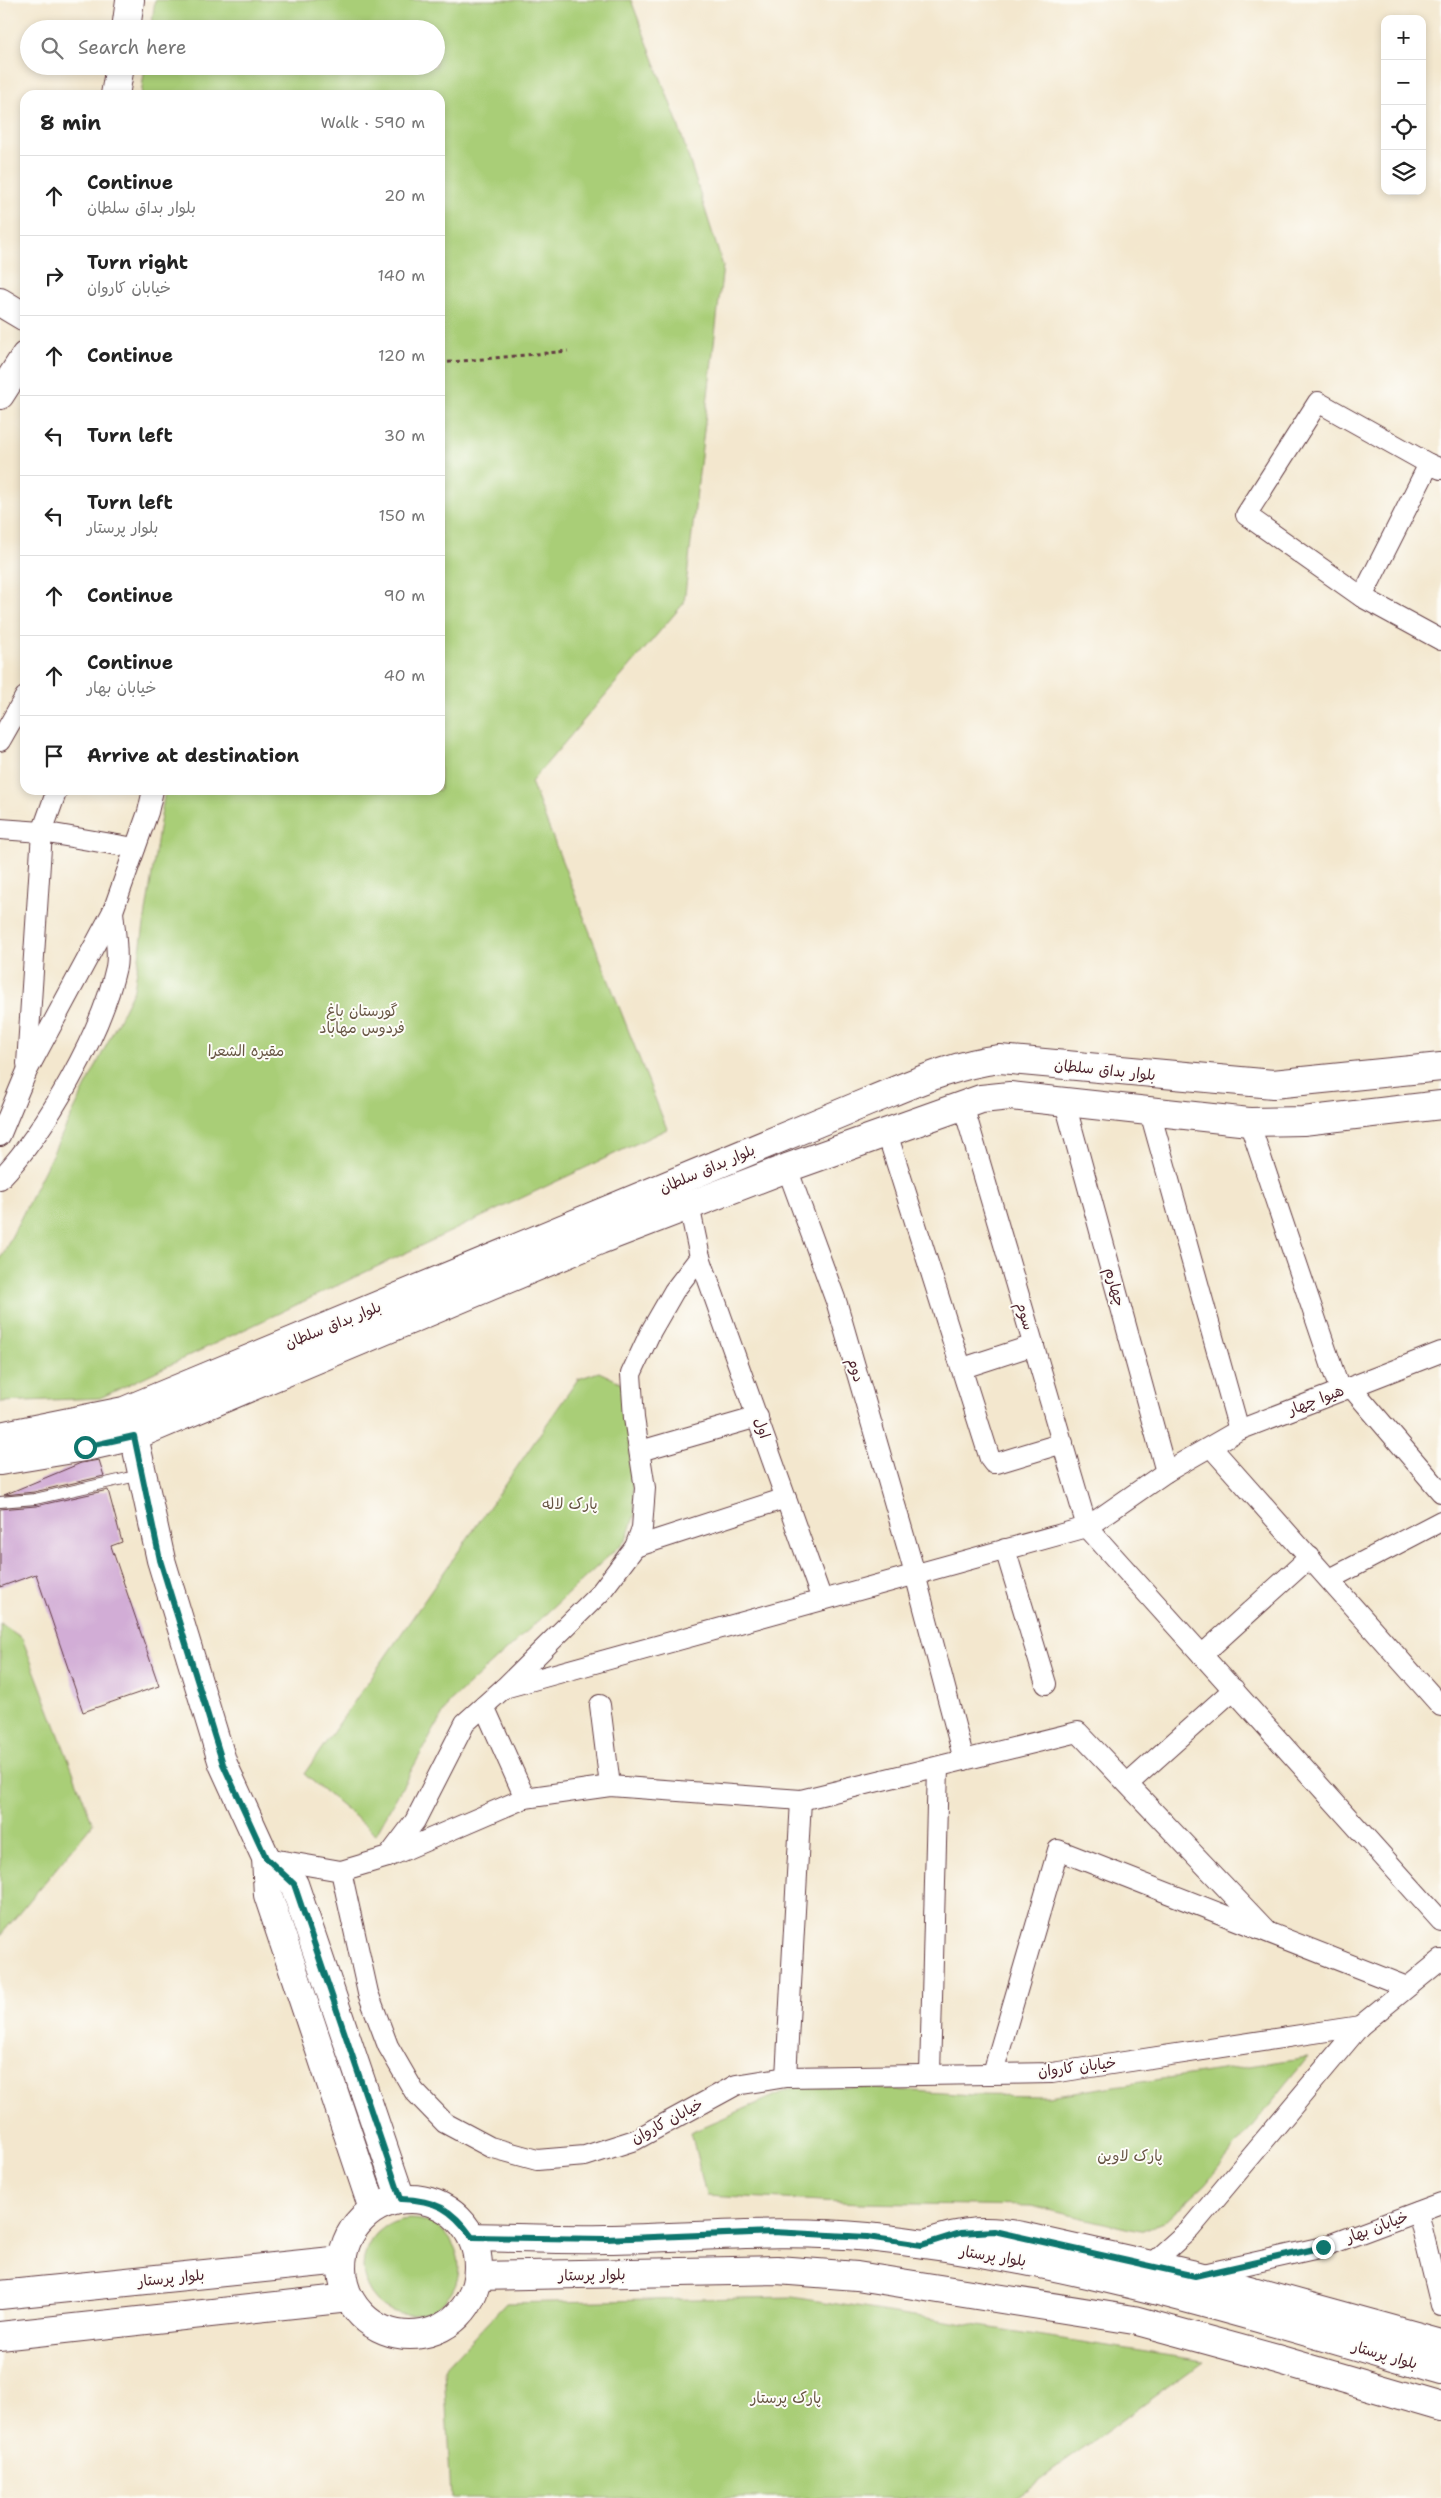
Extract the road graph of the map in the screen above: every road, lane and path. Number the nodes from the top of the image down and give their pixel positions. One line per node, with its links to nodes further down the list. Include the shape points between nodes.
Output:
1 (130, 0): 2 (main road)
2 (127, 20)
3 (118, 75): 4 (main road)
4 (116, 90)
5 (0, 302): 6 (main road)
6 (20, 314)
7 (568, 351): 8 (path)
8 (445, 363)
9 (20, 364): 10 (main road)
10 (0, 395)
11 (1435, 467): 12 (street); 12 (street, via 1318,402 1246,515)
12 (1362, 597): 13 (street)
13 (1441, 640)
14 (20, 706): 15 (street)
15 (0, 741)
16 (55, 795): 19 (street)
17 (152, 795): 20 (street)
18 (0, 828): 19 (street)
19 (42, 832): 20 (street); 23 (street)
20 (135, 848): 21 (street)
21 (113, 911): 23 (street); 34 (street, via 116,966 95,1027 53,1110)
22 (1441, 1067): 24 (main road, بلوار بداق سلطان, via 1273,1084 1000,1059 961,1066)
23 (27, 1071): 32 (street)
24 (896, 1090): 28 (main road, بلوار بداق سلطان); 31 (main road, via 888,1100 888,1112 896,1122)
25 (1065, 1103): 26 (main road, بلوار بداق سلطان, via 994,1096); 29 (main road, بلوار بداق سلطان); 49 (street, چهارم)
26 (963, 1105): 31 (main road, بلوار بداق سلطان); 37 (street, سوم)
27 (1441, 1105): 30 (main road, بلوار بداق سلطان, via 1303,1121)
28 (851, 1109): 31 (main road, via 865,1108 876,1119 876,1130); 43 (main road, بلوار بداق سلطان, via 124,1411)
29 (1150, 1112): 30 (main road, بلوار بداق سلطان); 42 (street)
30 (1249, 1122): 40 (street)
31 (887, 1133): 33 (main road, بلوار بداق سلطان); 39 (street)
32 (0, 1136)
33 (787, 1168): 35 (main road, بلوار بداق سلطان); 59 (street, دوم, via 837,1304)
34 (0, 1179)
35 (689, 1205): 36 (street, اول); 44 (main road, بلوار بداق سلطان)
36 (700, 1257): 41 (street, اول); 47 (street, via 660,1315 632,1374)
37 (1034, 1346): 39 (street); 45 (street, سوم)
38 (1441, 1352): 40 (street)
39 (963, 1368): 45 (street, via 992,1463)
40 (1345, 1389): 42 (street, هیوا چهار); 51 (street, هیوا چهار)
41 (758, 1417): 47 (street); 52 (street, اول)
42 (1239, 1430): 46 (street, هیوا چهار)
43 (0, 1436)
44 (134, 1436): 48 (main road, بلوار بداق سلطان); 50 (main road)
45 (1063, 1443): 55 (street, سوم)
46 (1211, 1447): 49 (street, هیوا چهار); 58 (street)
47 (640, 1452): 56 (street, via 645,1488 642,1528)
48 (0, 1461)
49 (1166, 1472): 55 (street, هیوا چهار)
50 (141, 1475): 53 (lane, via 35,1499); 76 (main road, via 160,1560 223,1764)
51 (1441, 1492)
52 (786, 1498): 56 (street); 61 (street, اول)
53 (0, 1502)
54 (1441, 1521): 60 (street)
55 (1088, 1527): 57 (street, هیوا چهار); 62 (street)
56 (635, 1546): 64 (street, via 600,1593)
57 (1005, 1550): 59 (street, هیوا چهار); 63 (street)
58 (1310, 1557): 60 (street); 62 (street)
59 (915, 1574): 61 (street, هیوا چهار); 69 (street, دوم)
60 (1330, 1579): 68 (street)
61 (822, 1600): 64 (street, هیوا چهار)
62 (1202, 1655): 65 (street)
63 (1046, 1684)
64 (504, 1688): 67 (street)
65 (1234, 1689): 71 (street); 80 (street)
66 (600, 1705): 72 (street)
67 (484, 1706): 73 (street); 75 (street, via 465,1723 415,1821)
68 (1441, 1706)
69 (964, 1760): 70 (street); 71 (street, via 1078,1732)
70 (938, 1767): 74 (street); 86 (street)
71 (1129, 1783): 81 (street)
72 (610, 1786): 73 (street); 74 (street)
73 (525, 1798): 75 (street)
74 (801, 1800): 87 (street)
75 (388, 1857): 77 (street)
76 (266, 1858): 77 (street); 78 (main road); 79 (main road)
77 (341, 1871): 87 (street, خیابان کاروان, via 368,1992 388,2046 414,2091 445,2123 490,2148 537,2160 585,2156 635,2140 736,2085)
78 (294, 1884): 79 (main road); 88 (main road)
79 (268, 1894): 90 (main road)
80 (1441, 1921)
81 (1268, 1932): 83 (street); 85 (street, via 1058,1850)
82 (1441, 1960): 83 (street)
83 (1407, 1987): 84 (street)
84 (1360, 2026): 85 (street, خیابان کاروان, via 1052,2072); 95 (street, via 1190,2230)
85 (993, 2073): 86 (street, خیابان کاروان)
86 (930, 2074): 87 (street, خیابان کاروان)
87 (786, 2077)
88 (401, 2199): 90 (main road); 92 (main road, via 423,2200 442,2207 460,2220)
89 (1441, 2202): 91 (street, خیابان بهار)
90 (373, 2209): 94 (main road, via 352,2231)
91 (1418, 2212): 97 (street, خیابان بهار, via 1323,2247); 100 (street)
92 (472, 2237): 93 (main road, بلوار پرستار, via 606,2239 773,2232 867,2237); 96 (main road)
93 (922, 2245): 95 (main road, via 960,2233 994,2231); 103 (main road, بلوار پرستار, via 1032,2263 1168,2292)
94 (342, 2260): 98 (main road, بلوار پرستار); 99 (main road)
95 (1149, 2266): 97 (main road)
96 (478, 2276): 99 (main road, via 472,2297 459,2315 442,2328 421,2335 400,2335 379,2328 362,2315); 104 (main road, بلوار پرستار, via 777,2270 858,2276 1134,2320)
97 (1195, 2276): 102 (main road)
98 (0, 2295)
99 (349, 2298): 101 (main road)
100 (1441, 2306)
101 (0, 2336)
102 (1441, 2343)
103 (1441, 2371)
104 (1441, 2407)

